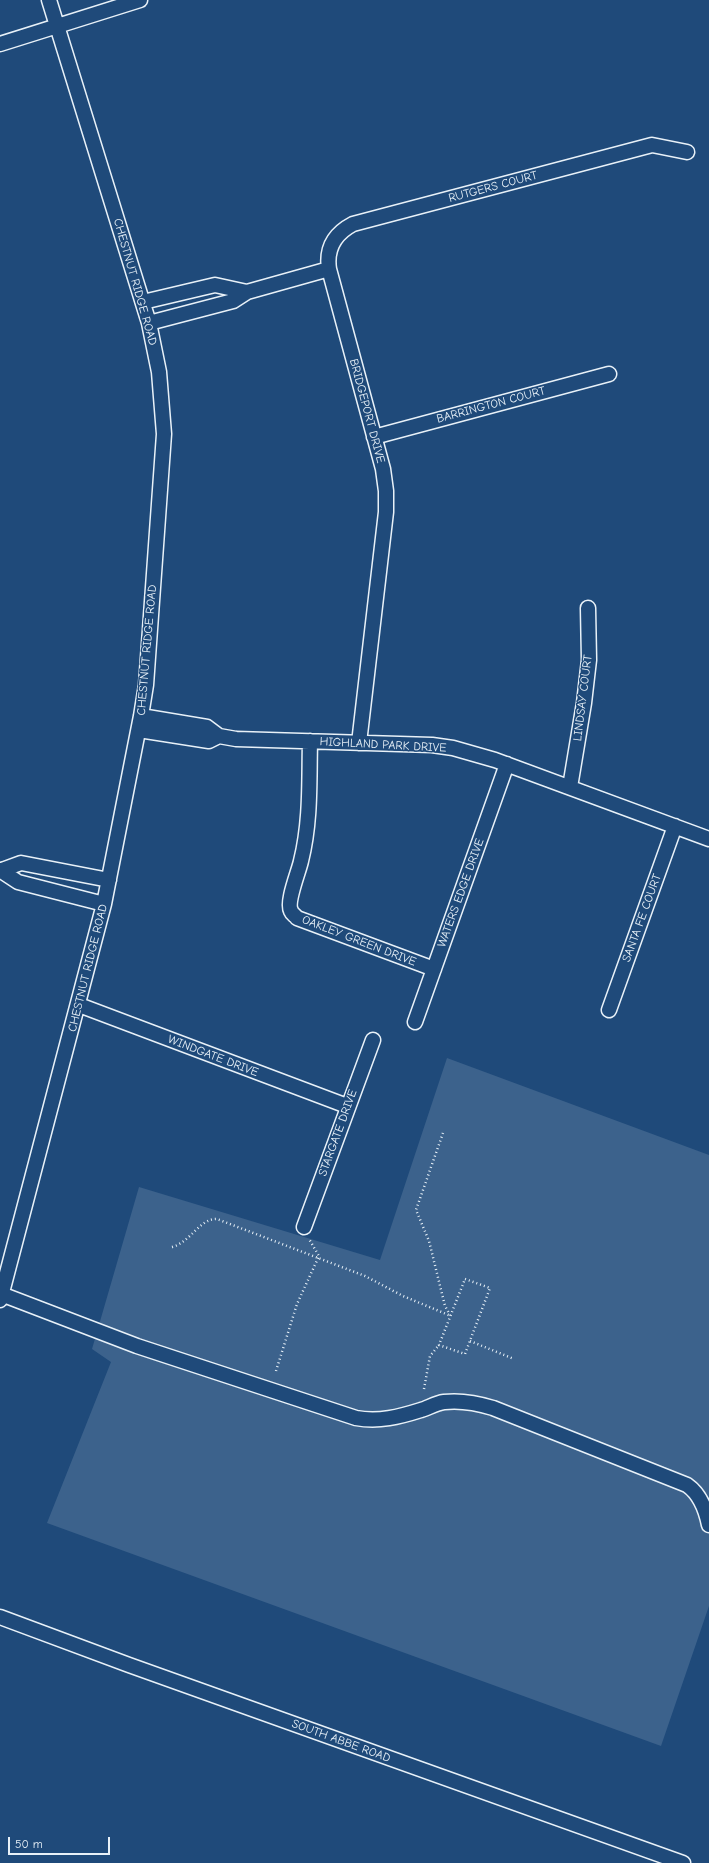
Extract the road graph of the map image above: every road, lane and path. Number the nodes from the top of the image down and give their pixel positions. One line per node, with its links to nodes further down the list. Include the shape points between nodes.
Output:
1 (49, 0): 3 (street, CHESTNUT RIDGE ROAD)
2 (140, 0): 3 (street)
3 (56, 25): 4 (street); 8 (street, CHESTNUT RIDGE ROAD)
4 (0, 44)
5 (688, 152): 6 (street, RUTGERS COURT, via 652,145 353,224 335,238 330,247)
6 (329, 269): 7 (street); 11 (street, BRIDGEPORT DRIVE)
7 (247, 292): 8 (street, via 214,285); 9 (street, via 234,301)
8 (143, 302): 9 (street, CHESTNUT RIDGE ROAD)
9 (149, 323): 13 (street, CHESTNUT RIDGE ROAD, via 159,372 164,434 146,686)
10 (609, 374): 11 (street, BARRINGTON COURT)
11 (374, 437): 15 (street, BRIDGEPORT DRIVE, via 383,469 386,512)
12 (588, 608): 17 (street, LINDSAY COURT, via 589,660)
13 (140, 723): 14 (street, HIGHLAND PARK DRIVE, via 207,727 219,736 236,739); 21 (street, CHESTNUT RIDGE ROAD)
14 (310, 741): 15 (street, HIGHLAND PARK DRIVE); 23 (street, OAKLEY GREEN DRIVE, via 308,827 302,861 292,893 291,912 298,918)
15 (359, 743): 16 (street, HIGHLAND PARK DRIVE, via 453,748)
16 (507, 764): 17 (street, HIGHLAND PARK DRIVE); 23 (street, WATERS EDGE DRIVE)
17 (570, 788): 18 (street, HIGHLAND PARK DRIVE)
18 (676, 826): 19 (street, HIGHLAND PARK DRIVE); 25 (street, SANTA FE COURT)
19 (709, 839)
20 (1, 872): 21 (street, via 21,863); 22 (street, via 18,882)
21 (109, 880): 22 (street, CHESTNUT RIDGE ROAD)
22 (104, 904): 24 (street, CHESTNUT RIDGE ROAD)
23 (434, 969): 26 (street, WATERS EDGE DRIVE)
24 (79, 1005): 28 (street, WINDGATE DRIVE); 32 (street, CHESTNUT RIDGE ROAD)
25 (609, 1010)
26 (416, 1022)
27 (373, 1040): 28 (street, STARGATE DRIVE)
28 (347, 1106): 30 (street, STARGATE DRIVE)
29 (443, 1133): 35 (path, via 416,1210 430,1241 445,1306)
30 (306, 1232): 33 (path, via 320,1256)
31 (172, 1247): 33 (path, via 183,1243 200,1226 212,1219)
32 (6, 1251): 34 (street, CHESTNUT RIDGE ROAD)
33 (318, 1259): 35 (path, via 365,1276 403,1296); 39 (path, via 297,1304)
34 (1, 1297): 41 (street, via 173,1359 356,1418 385,1419 449,1402 473,1403 494,1408 687,1485 704,1506)
35 (451, 1316): 36 (path, via 465,1279 490,1288); 37 (path)
36 (470, 1341): 37 (path, via 465,1354); 38 (path)
37 (439, 1345): 40 (path, via 430,1356)
38 (514, 1359)
39 (276, 1371)
40 (424, 1389)
41 (709, 1525)
42 (0, 1617): 43 (street, SOUTH ABBE ROAD, via 144,1671)
43 (683, 1863)

